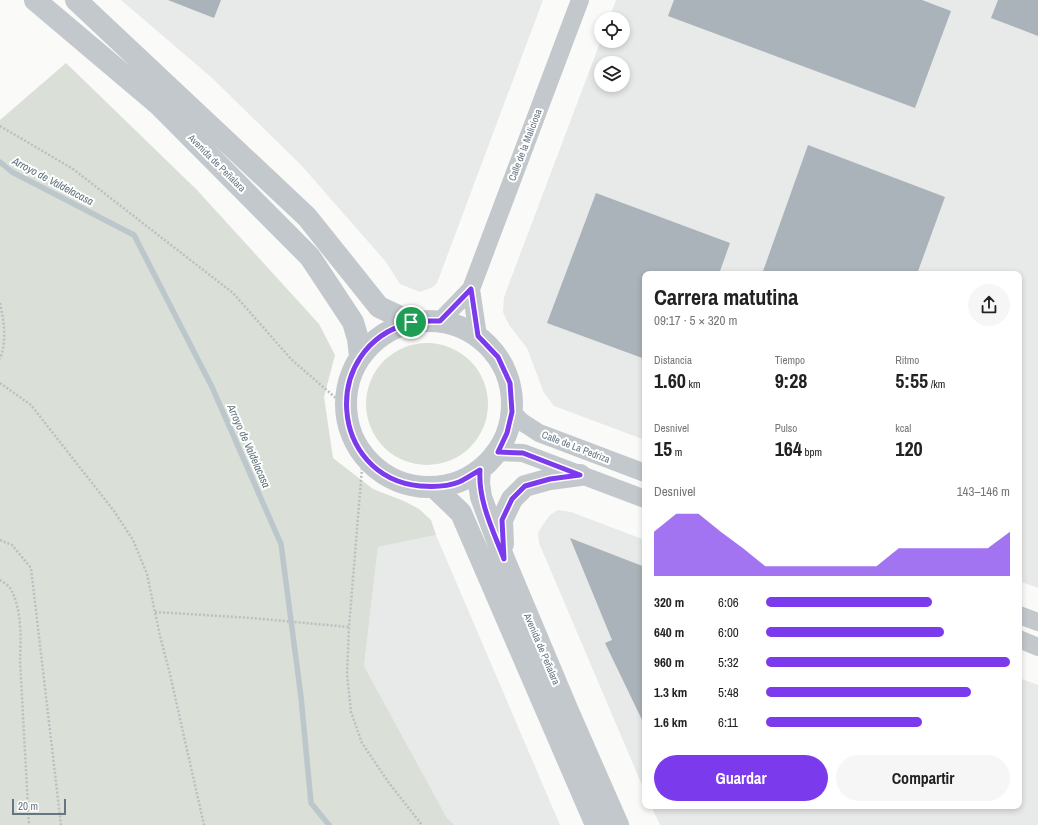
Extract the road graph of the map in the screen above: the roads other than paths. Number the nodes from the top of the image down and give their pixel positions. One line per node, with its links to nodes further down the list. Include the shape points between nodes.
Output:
1 (34, 0): 8 (street, Avenida de Peñalara, via 158,104 310,257 353,322)
2 (76, 0): 6 (street, via 307,217 379,307)
3 (580, 0): 4 (street, Calle de la Maliciosa)
4 (471, 289): 5 (street, Calle de la Maliciosa); 7 (street, Calle de la Maliciosa)
5 (440, 321): 6 (street); 7 (street, via 460,326)
6 (411, 322): 8 (street, via 392,329 374,341)
7 (478, 336): 9 (street, via 498,357 510,383)
8 (360, 356): 14 (street, via 348,380 345,406 350,433 363,456 383,474 408,485)
9 (512, 412): 10 (street, via 507,433); 12 (street, Calle de La Pedriza, via 539,433)
10 (498, 452): 11 (street); 13 (street, via 523,453)
11 (480, 470): 14 (street, via 458,482); 16 (street, Avenida de Peñalara, via 481,497)
12 (642, 472)
13 (580, 475): 15 (street); 16 (street, via 525,486 512,499 502,520)
14 (434, 487): 21 (street, Avenida de Peñalara, via 461,513)
15 (642, 498)
16 (504, 559): 22 (street, Avenida de Peñalara)
17 (1022, 616): 18 (street)
18 (1038, 622)
19 (1022, 640): 20 (street)
20 (1038, 647)
21 (596, 825)
22 (618, 825)

